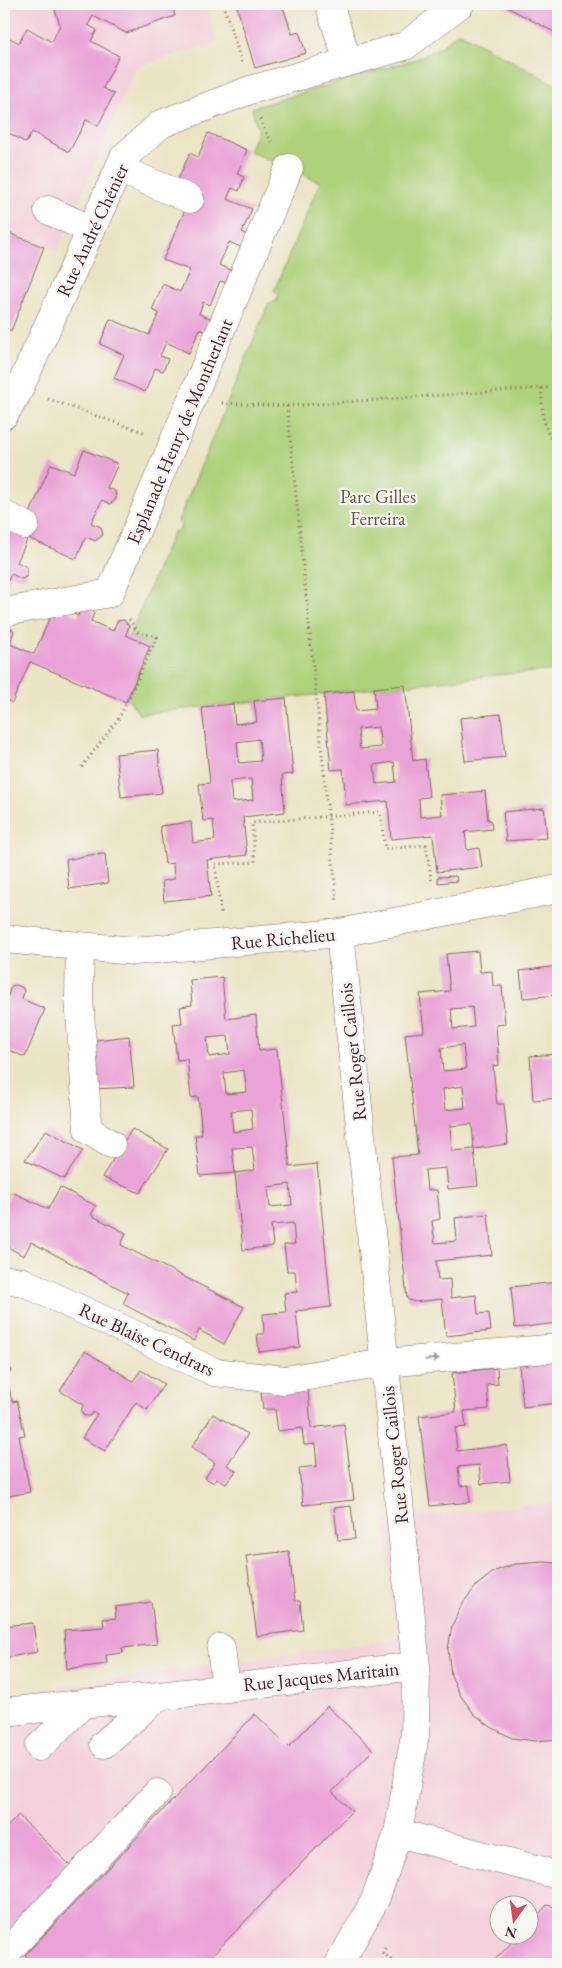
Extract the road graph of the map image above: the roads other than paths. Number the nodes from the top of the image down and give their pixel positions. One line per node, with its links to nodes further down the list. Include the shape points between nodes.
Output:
1 (329, 4): 3 (street)
2 (460, 4): 3 (street, Rue André Chénier, via 405,46)
3 (348, 62): 5 (street, Rue André Chénier, via 250,90 161,124 124,157)
4 (290, 168): 10 (street, Esplanade Henry de Montherlant, via 110,593)
5 (118, 169): 6 (street); 8 (street, Rue André Chénier)
6 (190, 199)
7 (48, 210): 8 (street)
8 (91, 230): 9 (street, Rue André Chénier)
9 (8, 397)
10 (4, 612)
11 (558, 889): 12 (street, Rue Richelieu)
12 (340, 933): 14 (street, Rue Richelieu, via 134,951); 18 (street, Rue Roger Caillois)
13 (4, 940): 14 (street, Rue Richelieu)
14 (80, 946): 15 (street, via 79,998 88,1130)
15 (111, 1144)
16 (4, 1279): 18 (street, Rue Blaise Cendrars, via 23,1282 214,1372 285,1380)
17 (558, 1348): 18 (street, Rue Blaise Cendrars, one-way to 17)
18 (384, 1363): 20 (street, Rue Roger Caillois)
19 (221, 1648): 21 (street, Rue Jacques Maritain)
20 (416, 1666): 21 (street, Rue Jacques Maritain); 28 (street, Rue Roger Caillois, via 415,1735)
21 (226, 1687): 22 (street, Rue Jacques Maritain)
22 (159, 1696): 23 (street, Rue Jacques Maritain); 25 (street)
23 (84, 1703): 24 (street, Rue Jacques Maritain); 26 (street)
24 (4, 1712)
25 (104, 1744)
26 (39, 1747)
27 (157, 1792): 30 (street)
28 (398, 1833): 29 (street); 31 (street, Rue Roger Caillois, via 375,1900)
29 (552, 1866)
30 (4, 1955)
31 (339, 1964)

